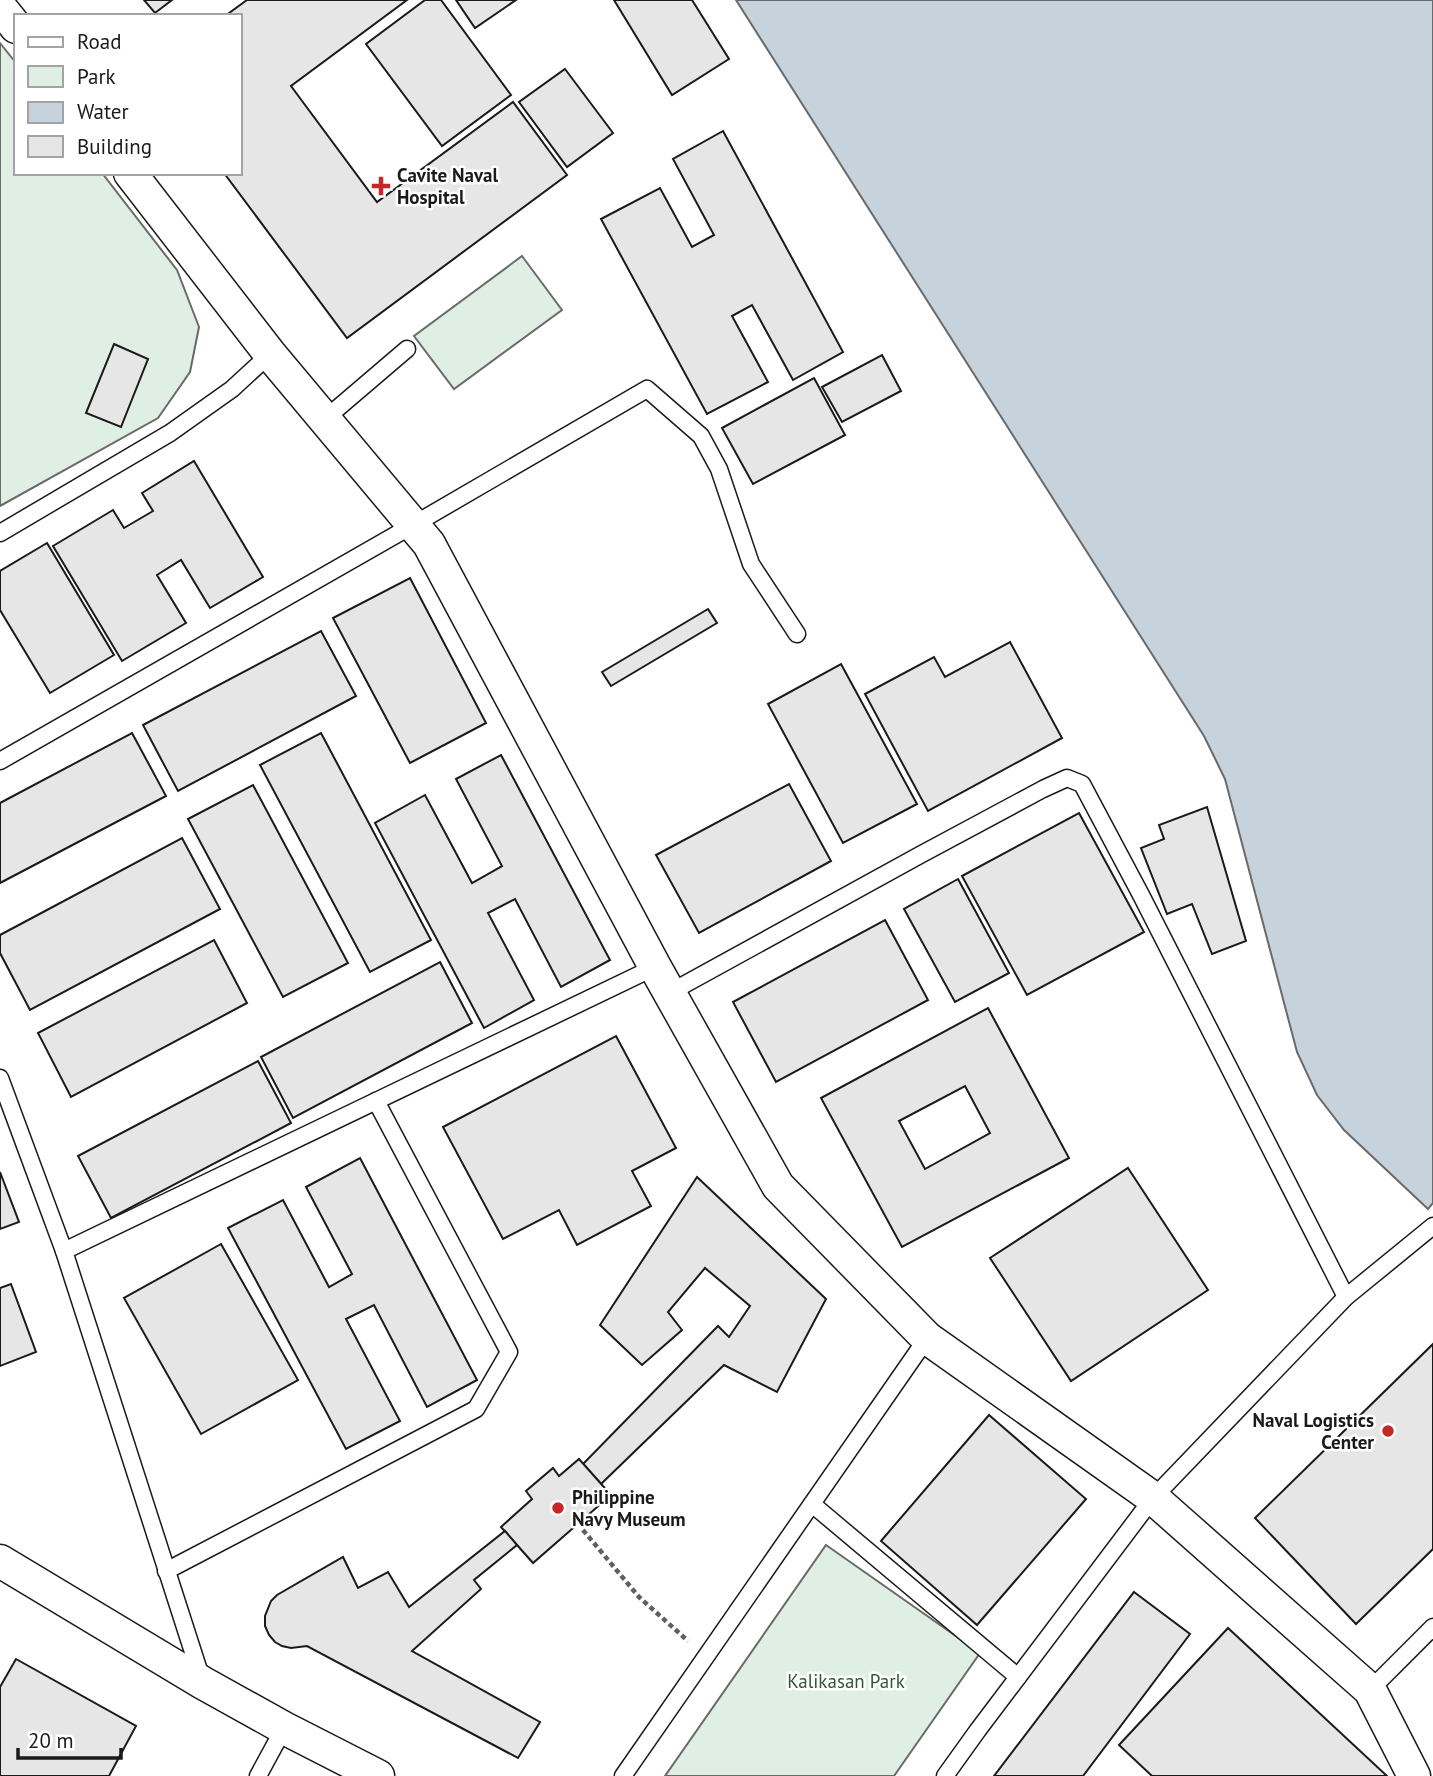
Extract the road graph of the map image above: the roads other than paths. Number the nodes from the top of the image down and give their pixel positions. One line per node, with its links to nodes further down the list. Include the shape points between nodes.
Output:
1 (0, 7): 2 (street)
2 (14, 24)
3 (132, 175): 5 (street)
4 (407, 349): 6 (lane)
5 (270, 354): 6 (street); 8 (lane, via 232,389 170,433)
6 (325, 419): 7 (street)
7 (413, 526): 9 (lane, via 647,389 701,436 719,469 751,564); 10 (lane); 11 (street, via 429,544)
8 (0, 533)
9 (797, 634)
10 (0, 761)
11 (662, 980): 13 (lane); 16 (lane, via 788,929 1043,789 1067,778 1082,784); 17 (street, via 778,1186)
12 (0, 1078): 15 (lane)
13 (376, 1101): 15 (lane); 21 (lane, via 509,1352 477,1409)
14 (1433, 1226): 16 (lane)
15 (64, 1251): 21 (lane)
16 (1346, 1297): 18 (lane)
17 (927, 1338): 18 (street); 19 (lane)
18 (1153, 1499): 23 (lane); 25 (street)
19 (812, 1504): 23 (lane); 29 (lane)
20 (0, 1561): 24 (street)
21 (166, 1571): 24 (lane)
22 (1433, 1627): 25 (lane)
23 (1018, 1677): 30 (lane)
24 (203, 1683): 26 (street)
25 (1370, 1690): 31 (street)
26 (284, 1728): 27 (lane); 28 (street)
27 (258, 1776)
28 (378, 1776)
29 (623, 1776)
30 (945, 1776)
31 (1414, 1776)

